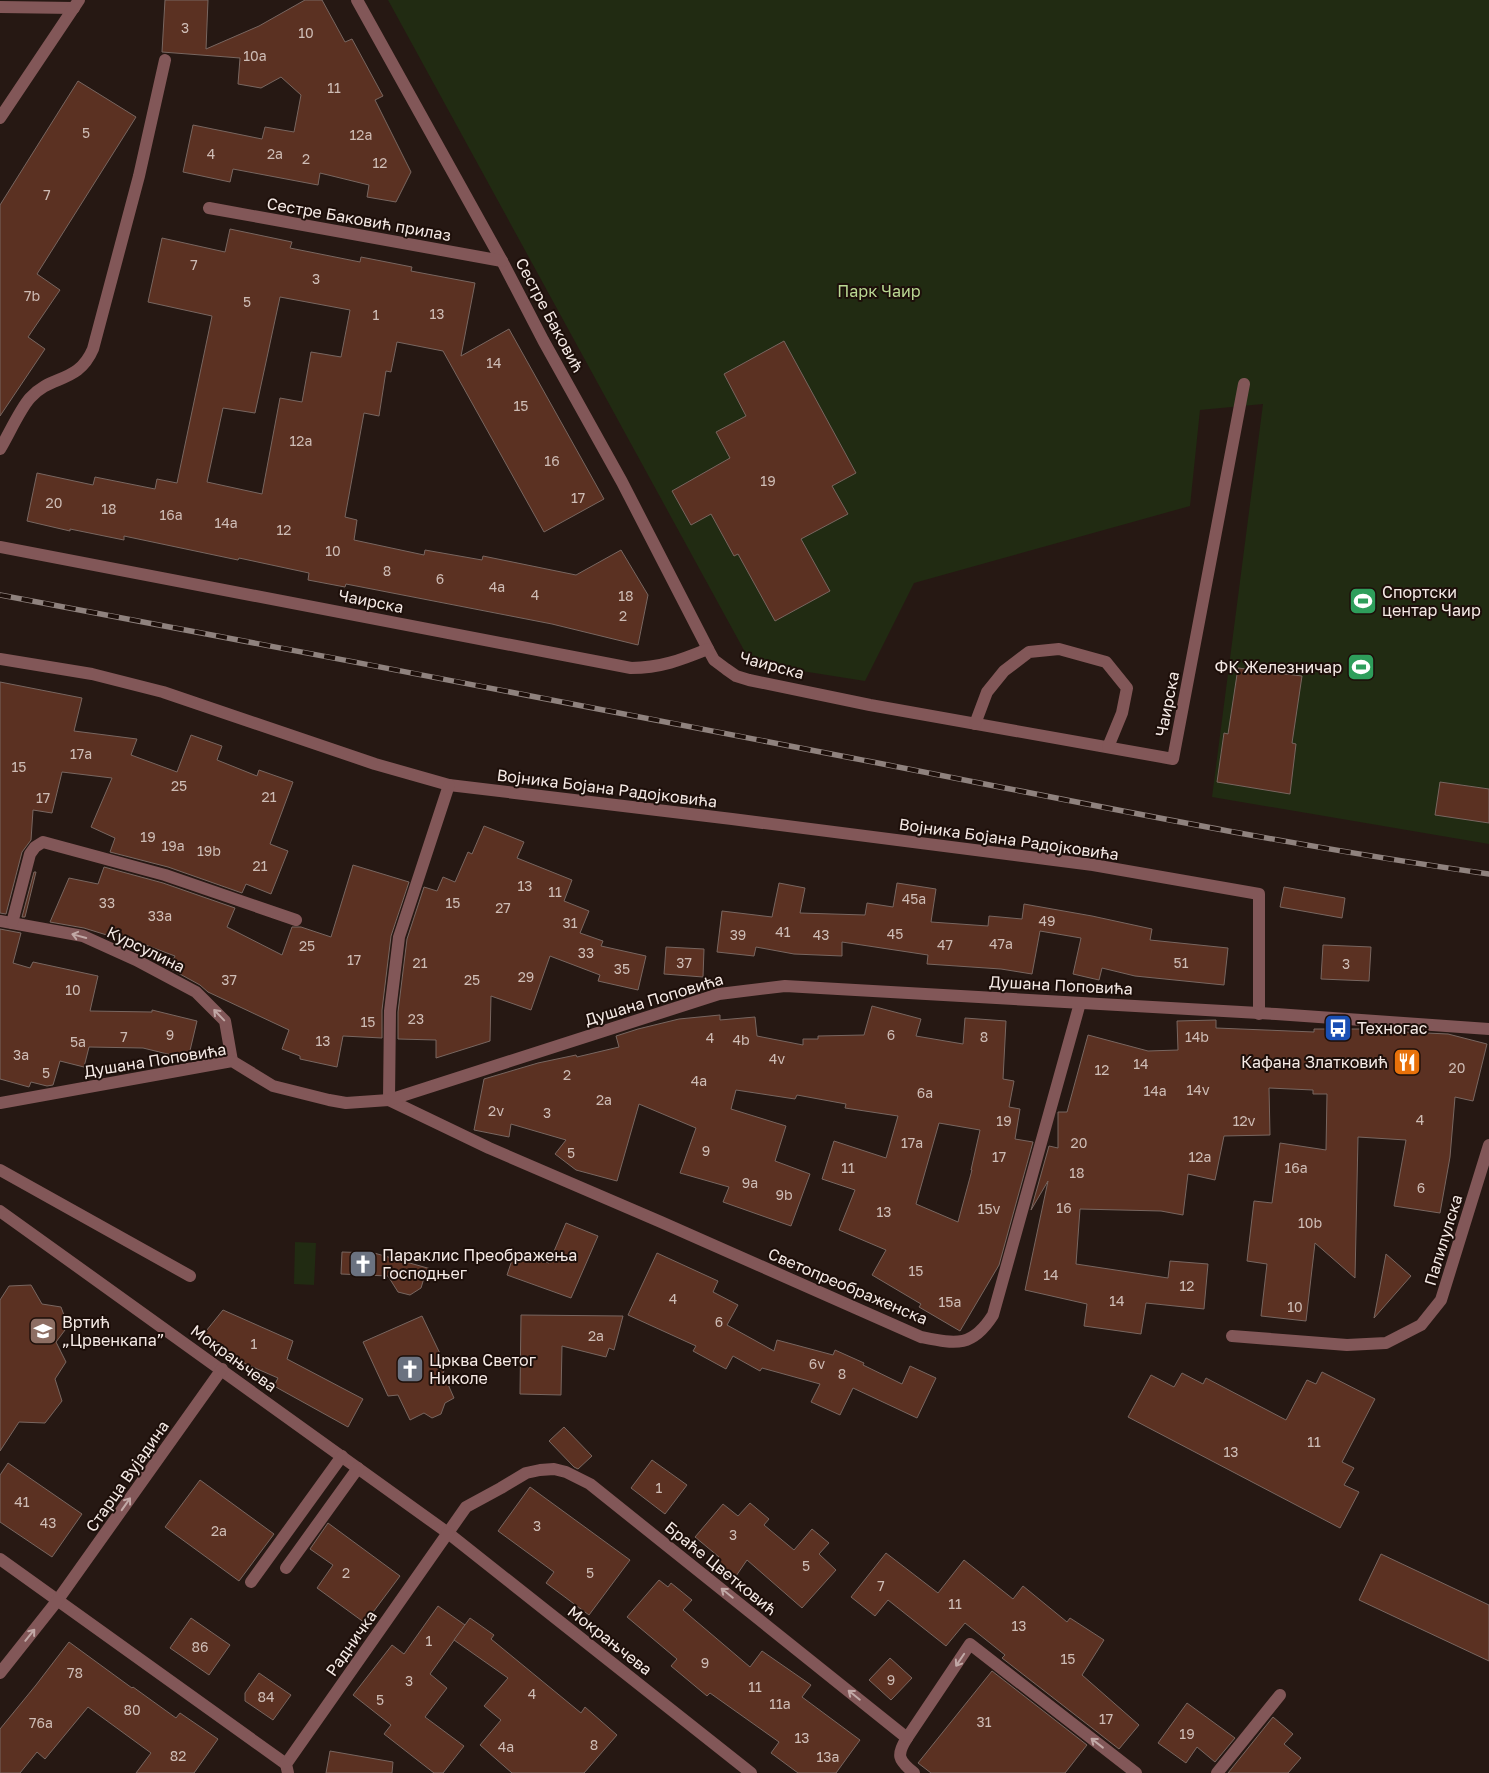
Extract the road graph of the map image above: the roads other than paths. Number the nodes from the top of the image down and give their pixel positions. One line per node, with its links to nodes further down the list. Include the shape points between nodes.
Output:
1 (357, 0): 7 (street, Сестре Баковић)
2 (77, 4): 3 (street); 5 (street)
3 (0, 7)
4 (166, 60): 9 (street, via 140,176 93,349 76,373 46,386 29,399)
5 (0, 118)
6 (209, 208): 7 (street, Сестре Баковић прилаз)
7 (502, 261): 11 (street, Сестре Баковић)
8 (1244, 384): 14 (street, Чаирска, via 1173,759)
9 (0, 449)
10 (0, 547): 11 (street, Чаирска, via 631,668 650,668 675,662)
11 (708, 649): 13 (street, Чаирска, via 714,660 743,678)
12 (0, 659): 15 (street, Војника Бојана Радојковића, via 92,674 163,692 375,764)
13 (975, 724): 14 (street, Чаирска); 14 (street, via 987,692 1004,671 1029,652 1059,649 1106,662 1127,688 1122,713)
14 (1108, 747)
15 (449, 785): 19 (street, Војника Бојана Радојковића, via 1093,865 1260,894); 22 (street, via 399,937 390,1010)
16 (296, 920): 17 (street, via 164,875 43,842 30,854)
17 (6, 922): 21 (street, Курсулина, one-way to 17, via 225,1021 196,992 83,936)
18 (1080, 1003): 19 (street, Душана Поповића); 22 (street, Душана Поповића, via 785,986 756,988 719,994); 22 (street, Светопреображенска, via 993,1315 983,1330 966,1341 946,1342 921,1337 489,1148)
19 (1259, 1014): 20 (street, Душана Поповића)
20 (1489, 1029)
21 (232, 1061): 22 (street, Душана Поповића, via 273,1086 329,1100 346,1103); 23 (street, Душана Поповића)
22 (389, 1100)
23 (0, 1102)
24 (1489, 1145): 28 (street, Палилулска, via 1441,1300 1421,1325 1386,1343 1347,1345)
25 (0, 1170): 27 (street)
26 (0, 1211): 29 (street, Мокрањчева)
27 (190, 1276)
28 (1232, 1336)
29 (222, 1370): 30 (street, Мокрањчева); 36 (street, Старца Вујадина, one-way to 29)
30 (342, 1456): 31 (street, Мокрањчева); 35 (street)
31 (358, 1468): 32 (street, Мокрањчева); 34 (street)
32 (448, 1533): 39 (street, Браће Цветковић, one-way to 32, via 590,1484 566,1472 554,1469 526,1473 466,1506); 40 (street, Радничка); 41 (street, Мокрањчева)
33 (0, 1559): 36 (street)
34 (286, 1568)
35 (251, 1582)
36 (57, 1601): 37 (street, Старца Вујадина, one-way to 36); 40 (street)
37 (0, 1673)
38 (1280, 1695): 44 (street)
39 (907, 1738): 42 (street, via 901,1747 901,1761); 43 (street, one-way to 39, via 970,1644)
40 (287, 1769)
41 (751, 1773)
42 (914, 1773)
43 (1136, 1773)
44 (1217, 1773)

